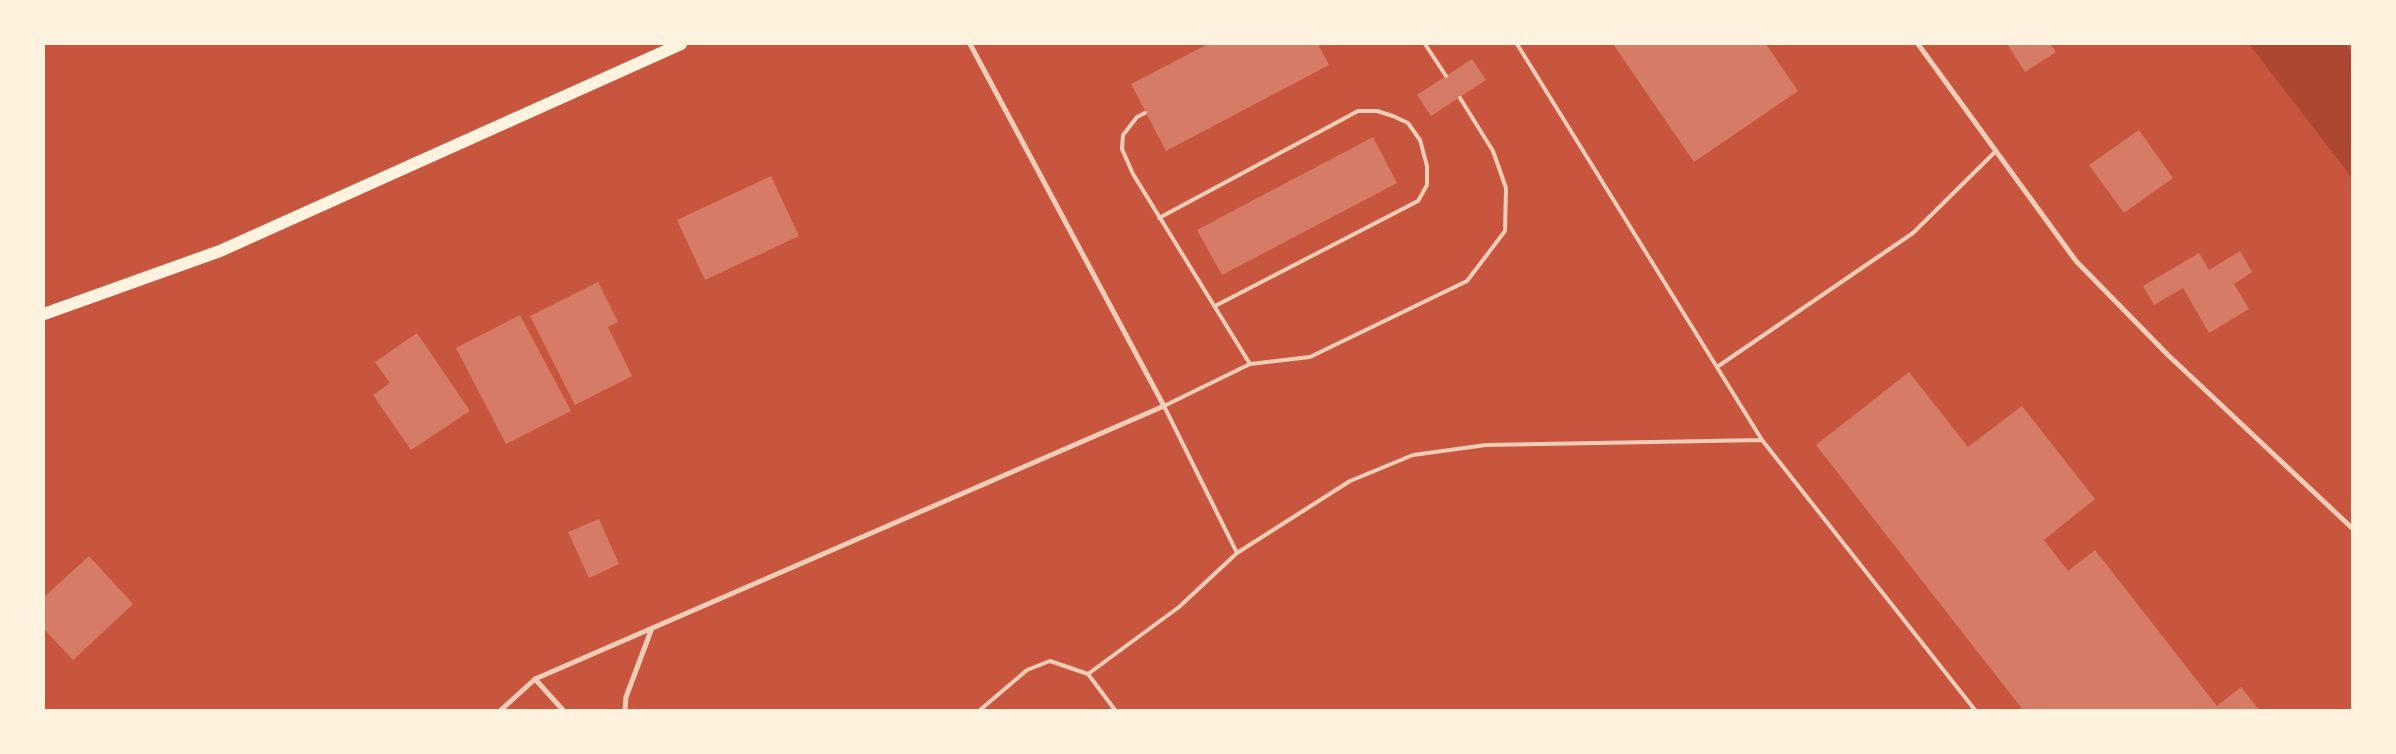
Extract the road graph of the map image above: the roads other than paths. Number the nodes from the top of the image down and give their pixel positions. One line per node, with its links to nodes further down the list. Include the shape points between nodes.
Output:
1 (681, 44): 12 (main road, via 220,251)
2 (970, 44): 15 (street)
3 (1426, 44): 6 (lane)
4 (1517, 44): 14 (lane)
5 (1918, 44): 9 (street)
6 (1446, 76)
7 (1460, 98): 13 (lane, via 1493,151 1506,188 1505,231 1467,280 1310,357)
8 (1145, 113): 10 (lane, via 1137,117 1123,135 1122,149 1132,174)
9 (1996, 151): 14 (lane, via 1913,233); 17 (street, via 2076,261 2168,355)
10 (1159, 218): 11 (lane); 11 (lane, via 1358,111 1377,111 1408,123 1420,140 1427,166 1427,185 1418,200)
11 (1214, 306): 13 (lane)
12 (44, 314)
13 (1250, 364): 15 (lane)
14 (1717, 367): 16 (lane)
15 (1164, 406): 18 (lane); 19 (street)
16 (1762, 440): 18 (lane, via 1486,444 1413,455 1350,481); 27 (lane)
17 (2352, 528)
18 (1237, 553): 20 (lane, via 1179,607)
19 (652, 628): 21 (street); 24 (street, via 626,697)
20 (1088, 674): 25 (lane, via 1050,661 1027,670); 26 (lane)
21 (536, 679): 22 (street); 23 (street)
22 (501, 710)
23 (563, 710)
24 (625, 710)
25 (980, 710)
26 (1115, 710)
27 (1976, 710)

